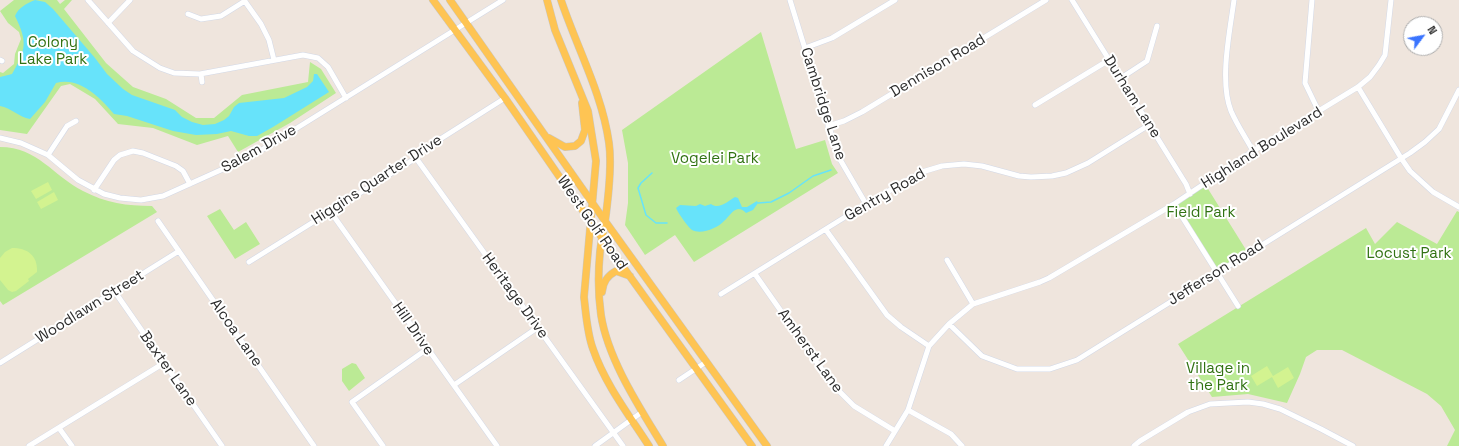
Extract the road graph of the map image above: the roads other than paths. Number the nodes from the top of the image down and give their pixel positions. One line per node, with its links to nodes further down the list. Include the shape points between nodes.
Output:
1 (88, 0): 17 (street)
2 (130, 0): 17 (street)
3 (244, 0): 16 (street, via 221,16 201,19); 22 (street, via 269,40)
4 (433, 0): 20 (main road, West Golf Road)
5 (450, 0): 18 (main road, West Golf Road)
6 (504, 0): 18 (street, Salem Drive)
7 (547, 0): 29 (main road, via 555,30)
8 (561, 0): 53 (main road, via 594,82 604,117 609,144)
9 (790, 0): 21 (street, Cambridge Lane)
10 (895, 0): 21 (street, via 832,38)
11 (1046, 0): 36 (street, Dennison Road, via 862,112)
12 (1072, 0): 23 (street, Durham Lane)
13 (1234, 0): 39 (street, via 1225,75 1226,91 1231,110)
14 (1312, 0): 33 (street, via 1305,83)
15 (1391, 0): 27 (street, Highland Boulevard, via 1385,55 1370,77)
16 (188, 14)
17 (108, 23): 24 (street, via 133,51 160,68 174,73)
18 (466, 24): 20 (street, Salem Drive); 37 (main road, West Golf Road)
19 (1157, 26): 25 (street, via 1147,61)
20 (456, 30): 30 (street, Salem Drive); 31 (main road, West Golf Road)
21 (805, 48): 36 (street, Cambridge Lane)
22 (274, 60): 24 (street); 30 (street, via 303,55 318,58 328,67)
23 (1109, 60): 25 (street, Durham Lane); 32 (street)
24 (201, 74): 26 (street)
25 (1120, 78): 35 (street, Durham Lane)
26 (202, 82)
27 (1358, 87): 33 (street, Highland Boulevard); 42 (street)
28 (1459, 90): 42 (street, Jefferson Road, via 1439,129)
29 (580, 93): 37 (main road, via 585,130 581,141 575,146 565,147); 46 (main road, via 588,111 595,148)
30 (346, 98): 43 (street, Salem Drive, via 252,156)
31 (505, 98): 41 (street, Higgins Quarter Drive, via 423,150); 52 (main road, West Golf Road)
32 (1035, 105)
33 (1319, 112): 39 (street, Highland Boulevard)
34 (76, 120): 40 (street, via 67,126)
35 (1149, 125): 45 (street, Durham Lane); 47 (street, Gentry Road, via 1088,163 1066,173 1030,177 971,164 942,166 922,172)
36 (828, 126): 47 (street, Cambridge Lane, via 841,162)
37 (545, 135): 46 (main road, West Golf Road)
38 (0, 138): 40 (street, Salem Drive, via 21,143)
39 (1253, 152): 45 (street, Highland Boulevard)
40 (48, 155): 44 (street, Salem Drive)
41 (416, 158): 50 (street, Higgins Quarter Drive); 68 (street, Heritage Drive)
42 (1401, 158): 49 (street, via 1410,171 1433,192); 59 (street, Jefferson Road)
43 (190, 184): 44 (street, Salem Drive, via 163,196 141,200 120,198); 44 (street, via 183,171 176,166 133,152 120,155 114,160)
44 (94, 190)
45 (1190, 194): 48 (street, Highland Boulevard)
46 (592, 202): 52 (main road); 53 (main road, West Golf Road)
47 (866, 204): 54 (street, Gentry Road)
48 (1174, 204): 59 (street); 65 (street, Highland Boulevard, via 1040,282)
49 (1459, 207)
50 (330, 211): 58 (street, Higgins Quarter Drive); 70 (street, Hill Drive)
51 (158, 221): 56 (street, Alcoa Lane)
52 (590, 221): 55 (main road, West Golf Road); 79 (main road, via 584,297 586,320 593,349 604,374)
53 (605, 221): 55 (main road); 72 (main road, West Golf Road)
54 (826, 230): 60 (street, Gentry Road); 69 (street, via 886,315)
55 (602, 236): 61 (main road, West Golf Road); 64 (main road, via 598,277)
56 (179, 251): 62 (street, Woodlawn Street); 86 (street, Alcoa Lane)
57 (947, 260): 65 (street)
58 (249, 262)
59 (1218, 272): 66 (street); 67 (street, Jefferson Road, via 1077,360 1054,368 1017,369 982,356)
60 (755, 274): 63 (street, Gentry Road); 81 (street, Amherst Lane, via 842,396)
61 (630, 276): 64 (main road, via 616,272 607,277); 74 (main road, West Golf Road)
62 (115, 292): 71 (street, Baxter Lane); 73 (street, Woodlawn Street)
63 (721, 294)
64 (600, 302): 78 (main road, via 610,347)
65 (973, 304): 67 (street, Highland Boulevard)
66 (1238, 306)
67 (948, 324): 69 (street, Highland Boulevard)
68 (537, 328): 76 (street); 82 (street, Heritage Drive)
69 (930, 346): 77 (street, Highland Boulevard)
70 (427, 349): 76 (street, Hill Drive); 87 (street, via 352,402)
71 (164, 362): 80 (street); 85 (street, Baxter Lane)
72 (706, 362): 74 (street); 94 (main road, West Golf Road)
73 (0, 363)
74 (696, 369): 75 (street); 93 (main road, West Golf Road)
75 (679, 380)
76 (454, 385): 88 (street, Hill Drive)
77 (908, 410): 81 (street, Highland Boulevard); 96 (street, via 951,434)
78 (642, 412): 79 (street); 92 (main road)
79 (632, 420): 82 (street); 91 (main road)
80 (59, 428): 83 (street); 84 (street)
81 (895, 431): 95 (street, Highland Boulevard)
82 (614, 433): 89 (street); 90 (street, Heritage Drive)
83 (29, 446)
84 (72, 446)
85 (222, 446)
86 (314, 446)
87 (383, 446)
88 (497, 446)
89 (595, 446)
90 (623, 446)
91 (649, 446)
92 (663, 446)
93 (752, 446)
94 (767, 446)
95 (886, 446)
96 (962, 446)
97 (1134, 446): 98 (street, via 1188,412 1210,404 1248,402 1280,410)
98 (1353, 446)

